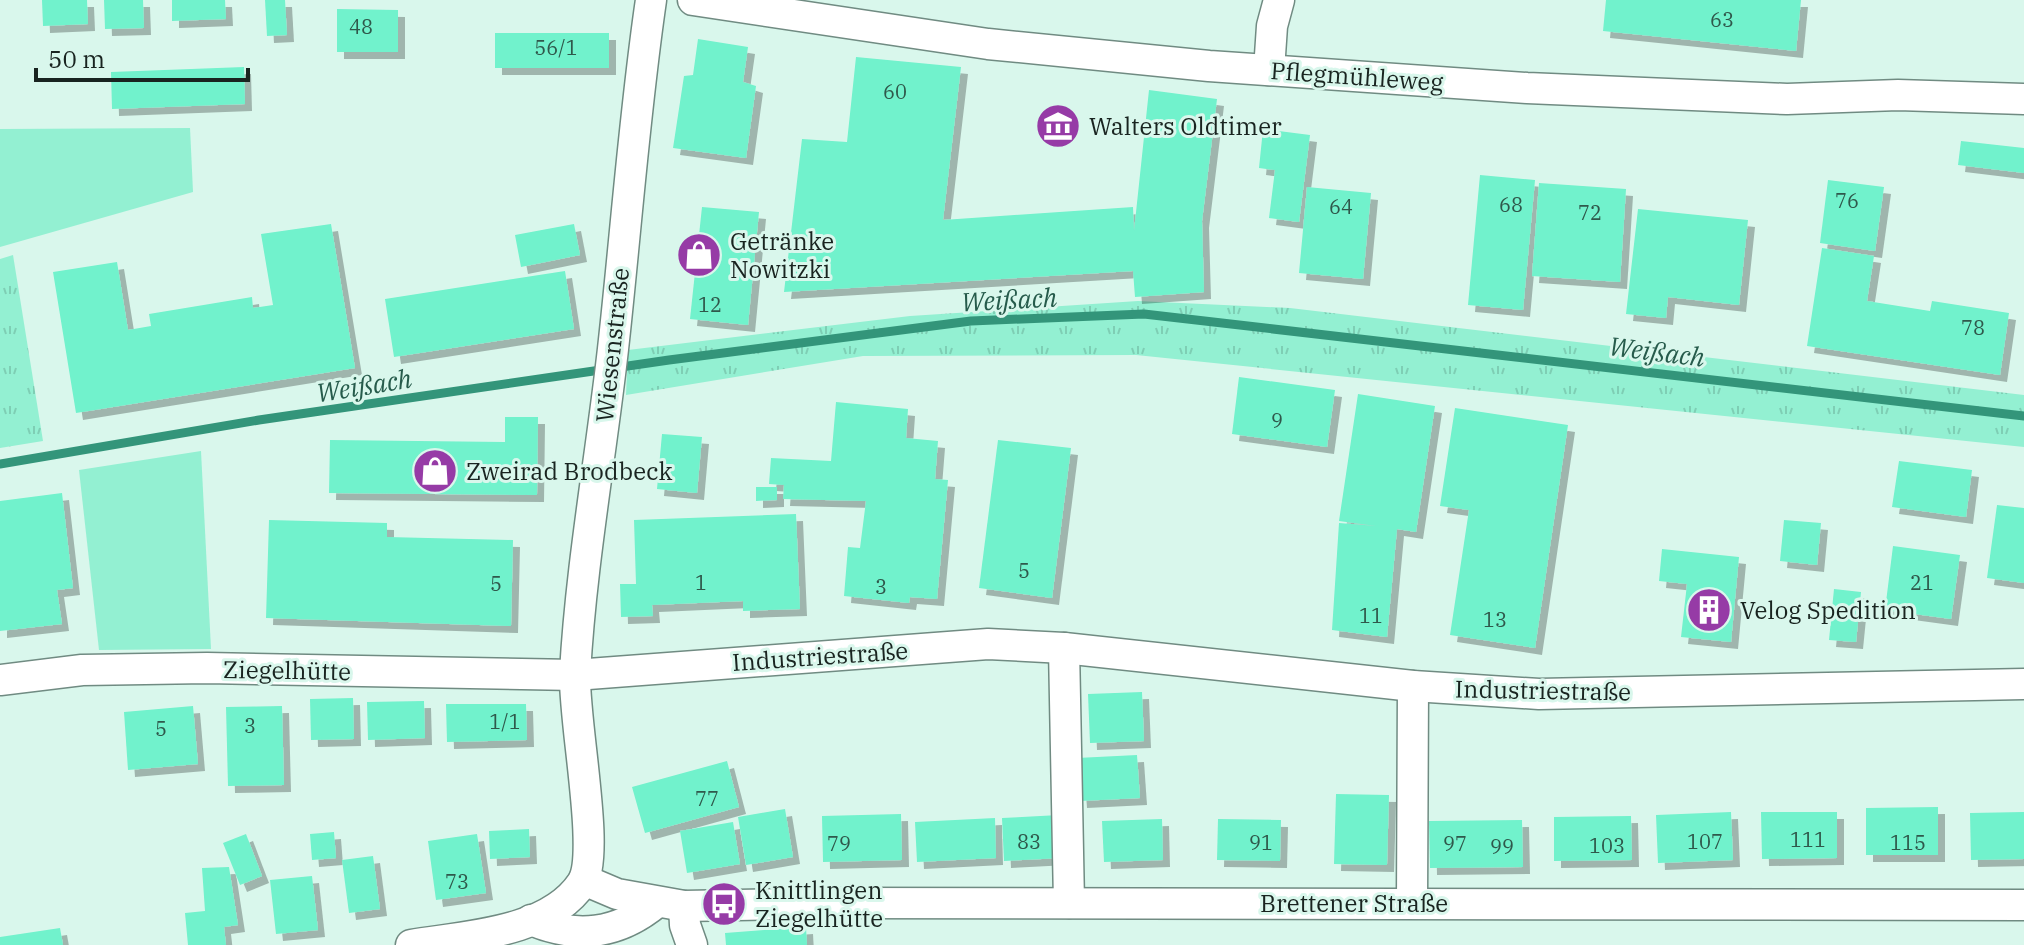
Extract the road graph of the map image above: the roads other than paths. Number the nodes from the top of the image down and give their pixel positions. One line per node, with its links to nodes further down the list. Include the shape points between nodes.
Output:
1 (651, 0): 7 (street, Wiesenstraße, via 636,97)
2 (693, 0): 4 (street, Pflegmühleweg, via 988,44)
3 (1279, 0): 4 (street)
4 (1269, 70): 5 (street, Pflegmühleweg, via 1787,99)
5 (2024, 99)
6 (1064, 648): 7 (street, Industriestraße, via 988,644); 10 (street, Industriestraße); 12 (street)
7 (575, 675): 8 (street, Ziegelhütte, via 207,668 82,670); 11 (street, Wiesenstraße, via 589,832)
8 (0, 680)
9 (2024, 684): 10 (street, Industriestraße, via 1539,694)
10 (1413, 686): 13 (street)
11 (584, 880): 14 (street, Brettener Straße, via 617,894); 16 (street, via 567,903)
12 (1069, 903): 13 (street, Brettener Straße); 14 (street, Brettener Straße)
13 (1412, 903): 15 (street, Brettener Straße)
14 (670, 904): 16 (street, via 606,931 557,931); 18 (street)
15 (2024, 905)
16 (531, 920): 17 (street)
17 (411, 945)
18 (692, 945)

